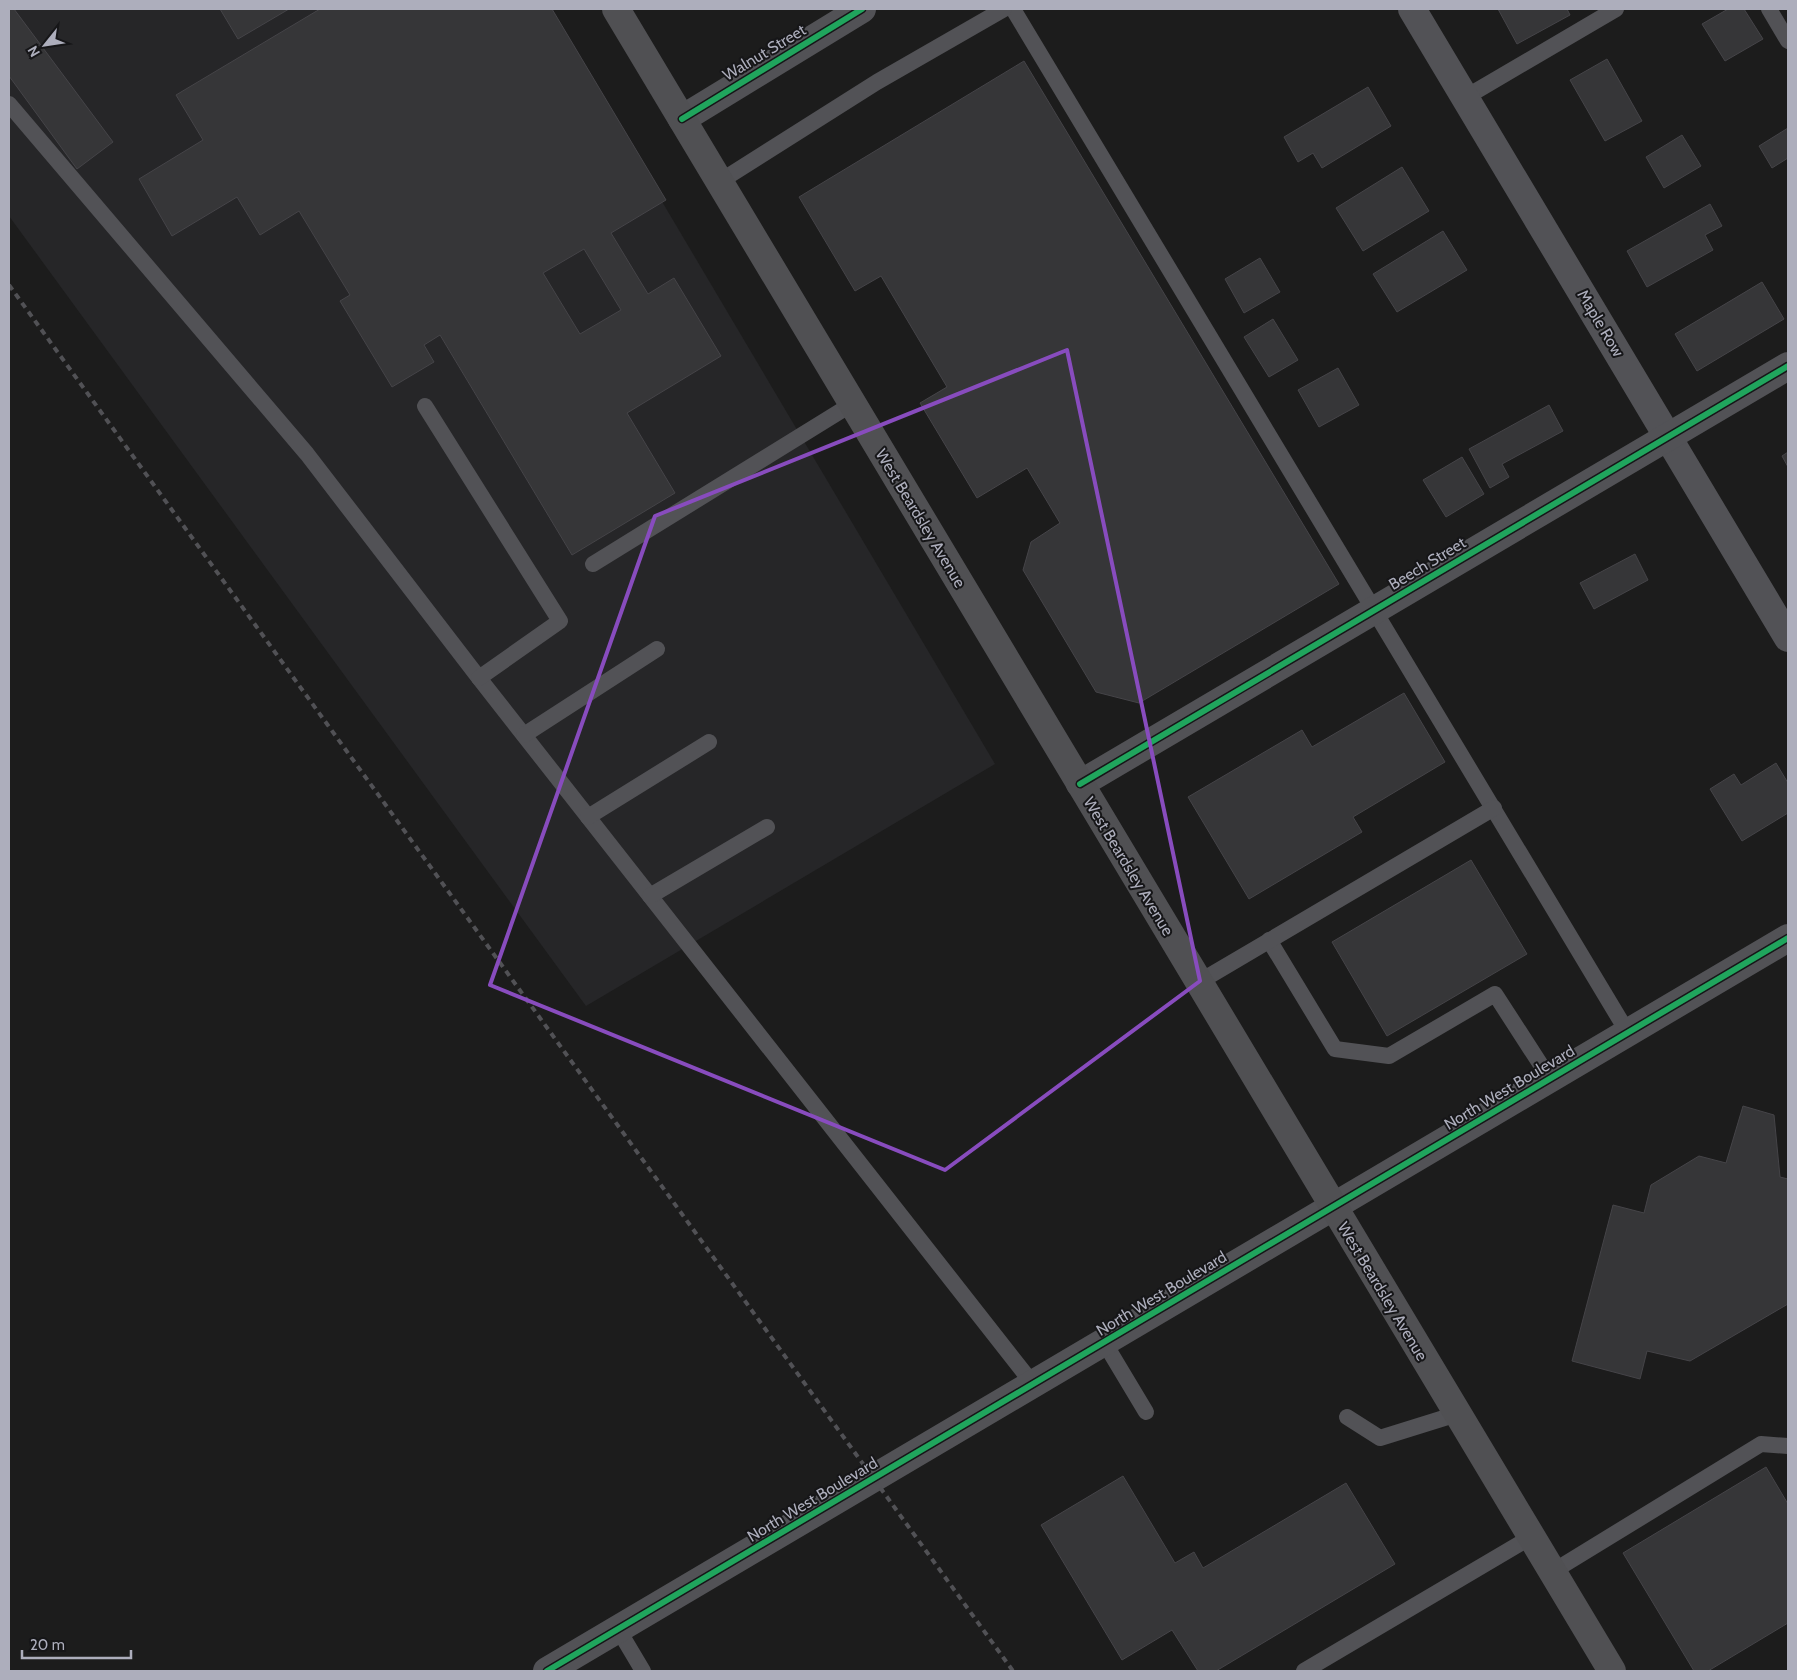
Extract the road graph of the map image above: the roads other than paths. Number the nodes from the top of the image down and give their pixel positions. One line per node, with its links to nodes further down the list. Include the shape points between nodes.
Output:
1 (616, 9): 11 (main road, West Beardsley Avenue)
2 (862, 9): 11 (street, Walnut Street)
3 (1004, 9): 12 (lane, via 877,82)
4 (1013, 9): 18 (lane)
5 (1412, 9): 9 (street, Maple Row)
6 (1616, 9): 9 (lane)
7 (1769, 9): 8 (lane)
8 (1788, 41)
9 (1466, 97): 16 (street, Maple Row)
10 (9, 104): 21 (lane, via 307,454)
11 (682, 119): 12 (main road, West Beardsley Avenue)
12 (719, 182): 14 (main road, West Beardsley Avenue)
13 (1788, 366): 16 (street, Beech Street)
14 (852, 404): 17 (lane); 24 (main road, West Beardsley Avenue)
15 (425, 406): 21 (lane, via 560,621)
16 (1669, 436): 18 (street, Beech Street); 19 (street, Maple Row)
17 (593, 564)
18 (1375, 610): 24 (street, Beech Street); 25 (lane)
19 (1788, 638)
20 (657, 649): 22 (lane)
21 (479, 678): 22 (lane)
22 (524, 735): 26 (lane)
23 (709, 742): 26 (lane)
24 (1080, 784): 31 (main road, West Beardsley Avenue)
25 (1494, 808): 30 (lane); 32 (lane)
26 (588, 817): 28 (lane)
27 (767, 827): 28 (lane)
28 (650, 896): 36 (lane)
29 (1788, 938): 32 (street, North West Boulevard)
30 (1269, 940): 31 (lane); 33 (lane, via 1335,1049 1389,1056 1495,994)
31 (1199, 982): 34 (main road, West Beardsley Avenue)
32 (1628, 1032): 33 (street, North West Boulevard)
33 (1550, 1079): 34 (street, North West Boulevard)
34 (1333, 1207): 35 (street, North West Boulevard); 38 (main road, West Beardsley Avenue)
35 (1104, 1342): 36 (street, North West Boulevard); 37 (lane)
36 (1033, 1384): 43 (street, North West Boulevard)
37 (1146, 1412)
38 (1457, 1414): 39 (lane, via 1380,1438); 41 (main road, West Beardsley Avenue)
39 (1347, 1417)
40 (1788, 1446): 42 (lane, via 1761,1444)
41 (1531, 1537): 42 (main road, West Beardsley Avenue); 46 (lane)
42 (1552, 1572): 47 (main road, West Beardsley Avenue)
43 (618, 1629): 44 (street, North West Boulevard); 45 (lane)
44 (547, 1671)
45 (643, 1671)
46 (1304, 1671)
47 (1612, 1671)

